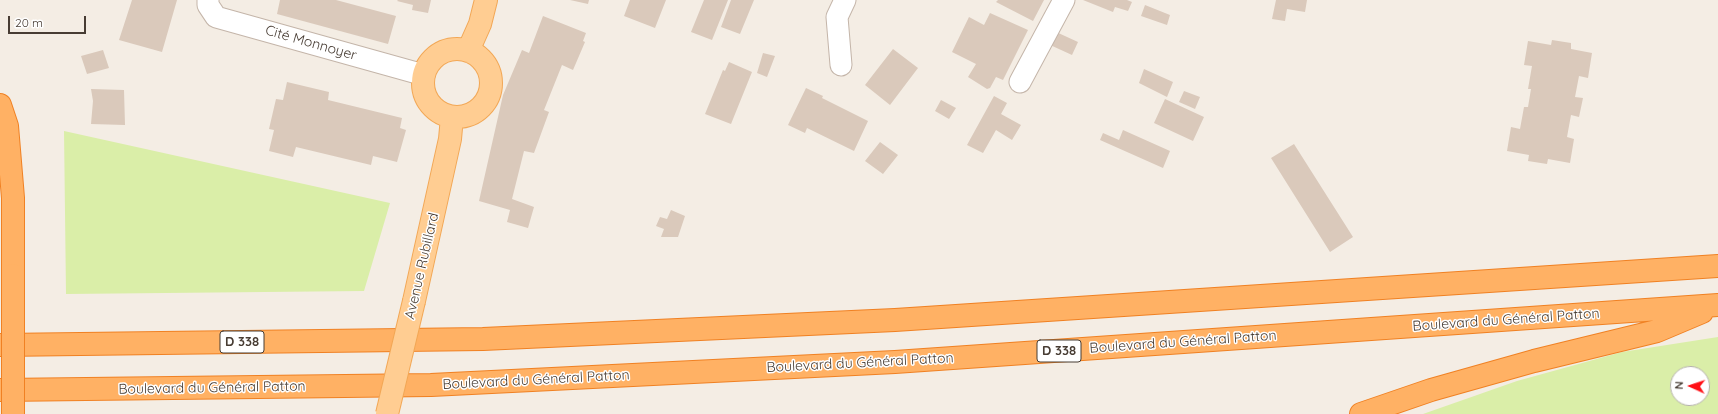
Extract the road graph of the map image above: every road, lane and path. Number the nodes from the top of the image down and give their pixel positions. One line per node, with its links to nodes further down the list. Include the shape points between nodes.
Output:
1 (208, 0): 7 (street, Cité Monnoyer, via 208,5 216,17)
2 (486, 0): 5 (main road, via 480,24)
3 (845, 0): 6 (street, via 837,17)
4 (1064, 0): 8 (street)
5 (468, 51): 7 (main road, via 457,49 436,56 428,64); 10 (main road, via 486,64 491,75 489,97 474,113)
6 (841, 65)
7 (424, 75): 10 (main road, via 426,97 441,113)
8 (1020, 82)
9 (0, 105): 15 (highway, bridge, via 6,126 13,198)
10 (452, 117): 16 (main road, Avenue Rubillard, bridge, via 450,140)
11 (1718, 266): 13 (highway, D 338, via 824,323 483,339)
12 (1717, 305): 14 (highway, Boulevard du Général Patton / D 338, via 895,362 454,384); 17 (highway, via 1657,331 1519,365 1430,390)
13 (0, 345)
14 (0, 390)
15 (13, 414)
16 (387, 414)
17 (1360, 414)

